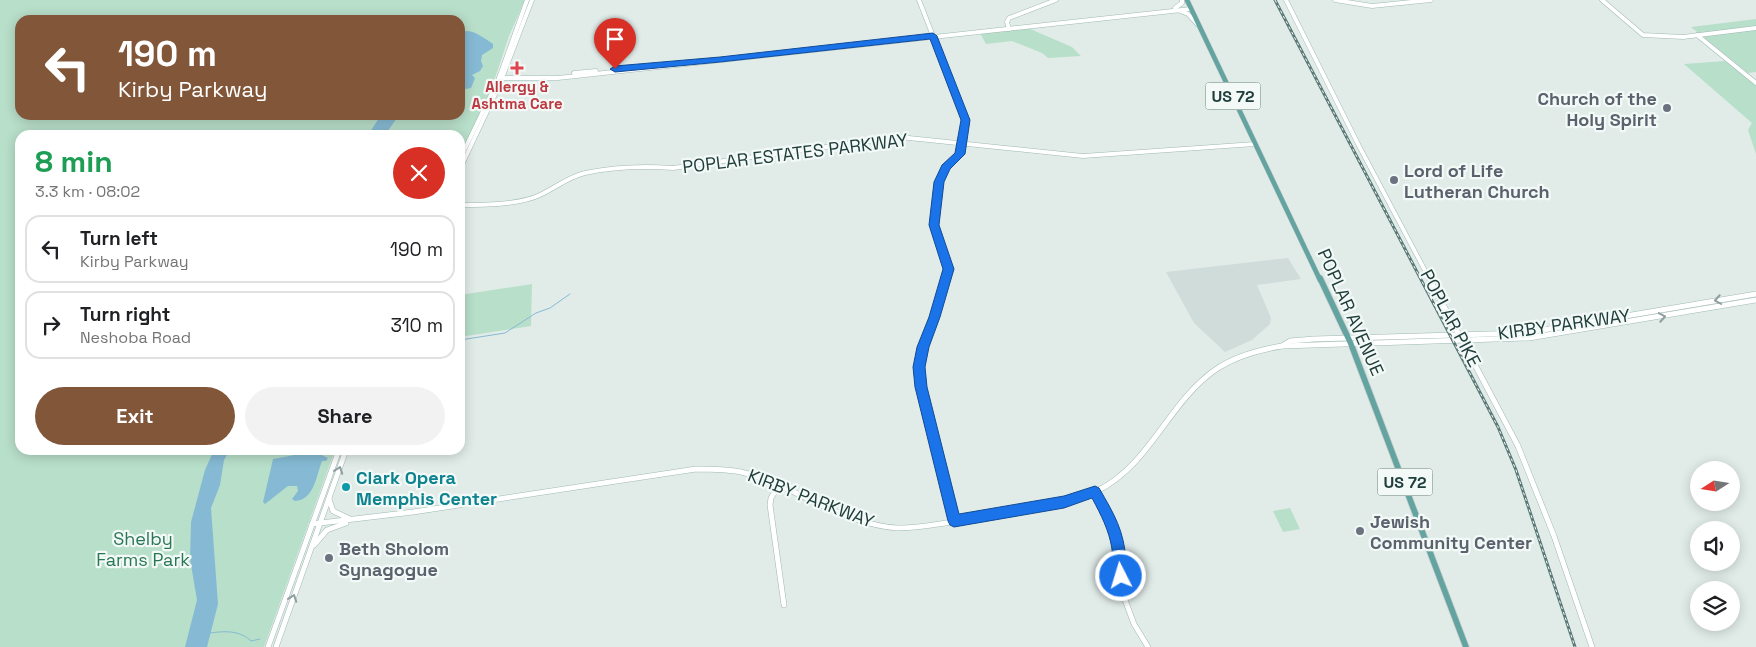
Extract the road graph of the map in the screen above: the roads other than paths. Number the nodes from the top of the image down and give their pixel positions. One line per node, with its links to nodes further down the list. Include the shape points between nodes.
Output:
1 (527, 0): 18 (main road)
2 (532, 0): 18 (main road)
3 (919, 0): 17 (main road)
4 (1056, 0): 14 (main road, via 1009,18)
5 (1182, 0): 12 (main road)
6 (1187, 0): 11 (main road, POPLAR AVENUE / US 72)
7 (1286, 0): 27 (main road, POPLAR PIKE)
8 (1335, 0): 9 (main road, via 1372,6)
9 (1431, 0)
10 (1602, 0): 16 (main road, via 1643,35)
11 (1191, 8): 12 (main road); 13 (main road, POPLAR AVENUE / US 72)
12 (1175, 9): 13 (main road, via 1188,14); 14 (main road)
13 (1200, 27): 20 (main road, POPLAR AVENUE / US 72)
14 (1008, 28): 17 (main road)
15 (1756, 28): 16 (main road)
16 (1697, 35): 19 (main road)
17 (933, 36): 18 (main road, via 555,76); 21 (main road, via 966,118)
18 (502, 76): 22 (main road); 23 (main road, via 481,130)
19 (1756, 83)
20 (1255, 144): 21 (main road, POPLAR ESTATES PARKWAY, via 1083,156); 28 (main road, POPLAR AVENUE / US 72)
21 (962, 145): 24 (main road, POPLAR ESTATES PARKWAY, via 899,137 673,168 636,166 578,175 530,199 485,206); 35 (main road, via 960,154 946,168 939,182 934,225 948,269 919,367)
22 (465, 149)
23 (465, 160)
24 (465, 205)
25 (1756, 294): 27 (main road, KIRBY PARKWAY, one-way to 27, via 1538,332)
26 (1756, 300): 27 (main road, KIRBY PARKWAY, one-way to 26, via 1542,337)
27 (1461, 338): 28 (main road, KIRBY PARKWAY); 44 (main road, POPLAR PIKE, via 1518,446 1554,536)
28 (1350, 341): 32 (main road, KIRBY PARKWAY, via 1282,346 1243,355 1212,373 1186,399 1144,455 1131,468); 43 (main road, POPLAR AVENUE / US 72)
29 (337, 455): 37 (main road)
30 (344, 455): 33 (main road, one-way to 30)
31 (779, 485): 34 (main road, KIRBY PARKWAY, via 738,470 702,468); 35 (main road, KIRBY PARKWAY, via 875,525 907,528); 39 (main road, via 770,505)
32 (1095, 492): 35 (main road, KIRBY PARKWAY, via 1064,502); 42 (main road, via 1114,526 1124,597 1134,624)
33 (330, 495): 34 (main road, via 329,504 334,513); 36 (main road)
34 (354, 520): 36 (main road, KIRBY PARKWAY); 38 (main road, via 327,530)
35 (954, 521)
36 (320, 523): 37 (main road, KIRBY PARKWAY); 38 (main road)
37 (312, 524): 40 (main road)
38 (309, 554): 41 (main road, one-way to 38)
39 (784, 605)
40 (268, 647)
41 (276, 647)
42 (1148, 647)
43 (1466, 647)
44 (1592, 647)

